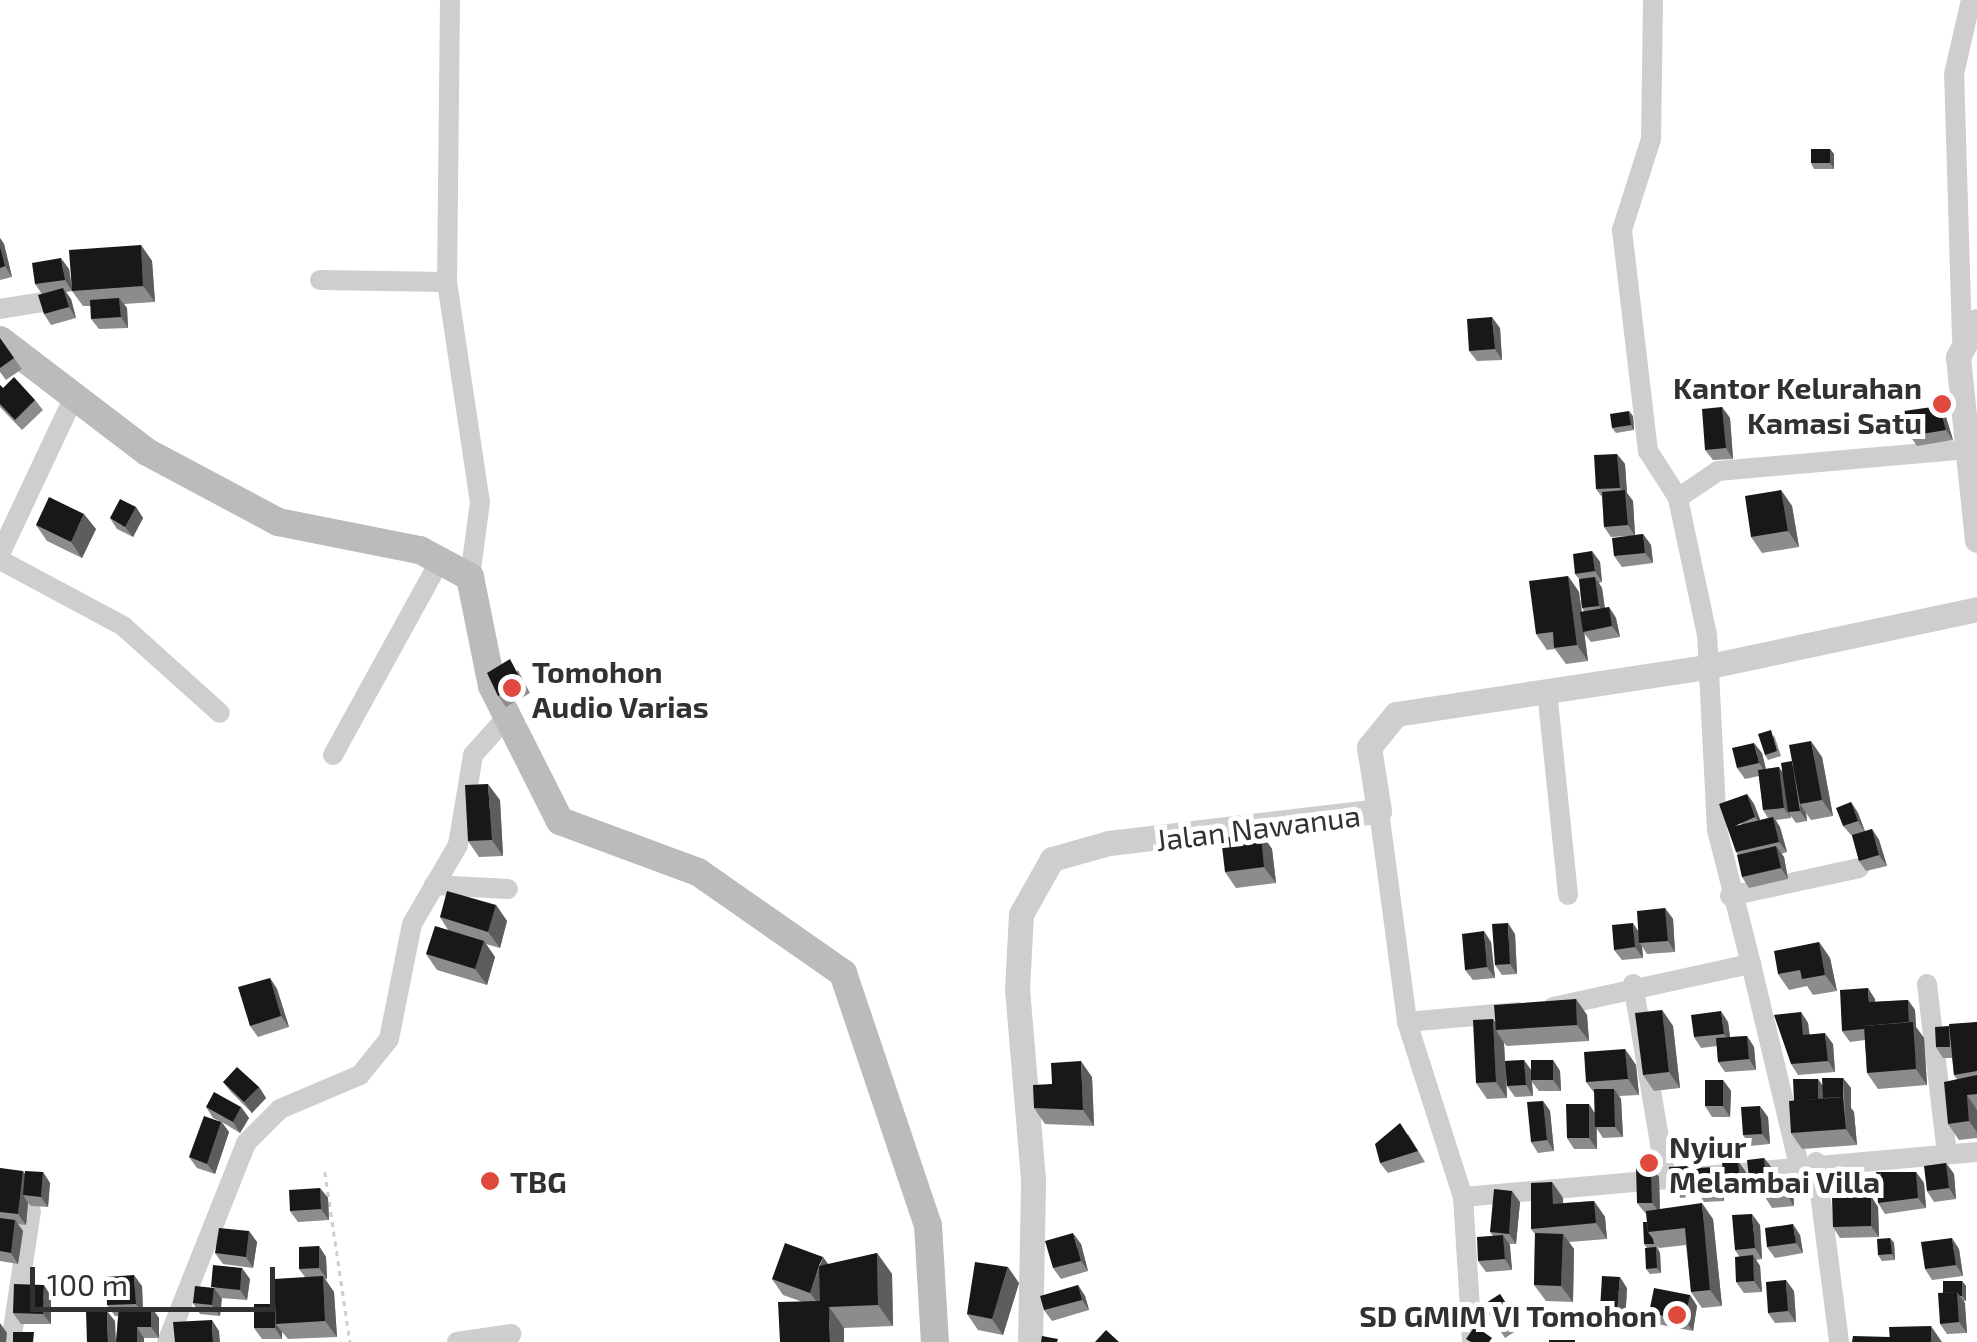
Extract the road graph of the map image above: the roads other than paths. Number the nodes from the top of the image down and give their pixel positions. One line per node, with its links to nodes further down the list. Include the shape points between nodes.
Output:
1 (450, 0): 5 (street)
2 (1653, 0): 12 (street, via 1651,139 1622,230 1648,451)
3 (1971, 0): 8 (street, via 1954,74)
4 (320, 280): 5 (street)
5 (447, 282): 16 (street, via 480,502)
6 (50, 301): 7 (street)
7 (0, 309)
8 (1969, 330): 11 (street)
9 (0, 340): 10 (main road)
10 (72, 401): 14 (street); 15 (main road, via 278,522 420,550)
11 (1972, 449): 12 (street, via 1718,471); 13 (street)
12 (1678, 498): 18 (street)
13 (1977, 540)
14 (0, 557): 20 (street, via 123,626)
15 (439, 562): 16 (main road); 22 (street)
16 (470, 577): 21 (main road, via 483,658)
17 (1977, 608): 18 (street, Jalan Nawanua)
18 (1705, 667): 19 (street, Jalan Nawanua); 28 (street)
19 (1546, 692): 23 (street, Jalan Nawanua, via 1383,721 1369,747); 27 (street)
20 (220, 713)
21 (508, 717): 25 (street, via 474,755 458,845); 43 (main road, via 560,821 698,872 843,973 928,1225)
22 (333, 755)
23 (1380, 811): 32 (street); 44 (street, Jalan Nawanua, via 1109,844 1039,870 1021,914 1016,990 1033,1179)
24 (1860, 868): 28 (street)
25 (434, 885): 26 (street); 41 (street, via 412,924 380,1056 335,1090 280,1108 246,1143)
26 (508, 889)
27 (1568, 896)
28 (1730, 896): 29 (street)
29 (1752, 964): 30 (street); 35 (street)
30 (1633, 984): 32 (street, via 1603,999); 36 (street)
31 (1927, 984): 34 (street)
32 (1407, 1022): 37 (street)
33 (1977, 1152): 34 (street)
34 (1947, 1154): 35 (street)
35 (1807, 1162): 36 (street); 46 (street)
36 (1665, 1174): 37 (street)
37 (1464, 1198): 45 (street)
38 (32, 1212): 40 (street)
39 (511, 1334): 42 (street)
40 (11, 1342)
41 (167, 1342)
42 (457, 1342)
43 (935, 1342)
44 (1030, 1342)
45 (1472, 1342)
46 (1840, 1342)

